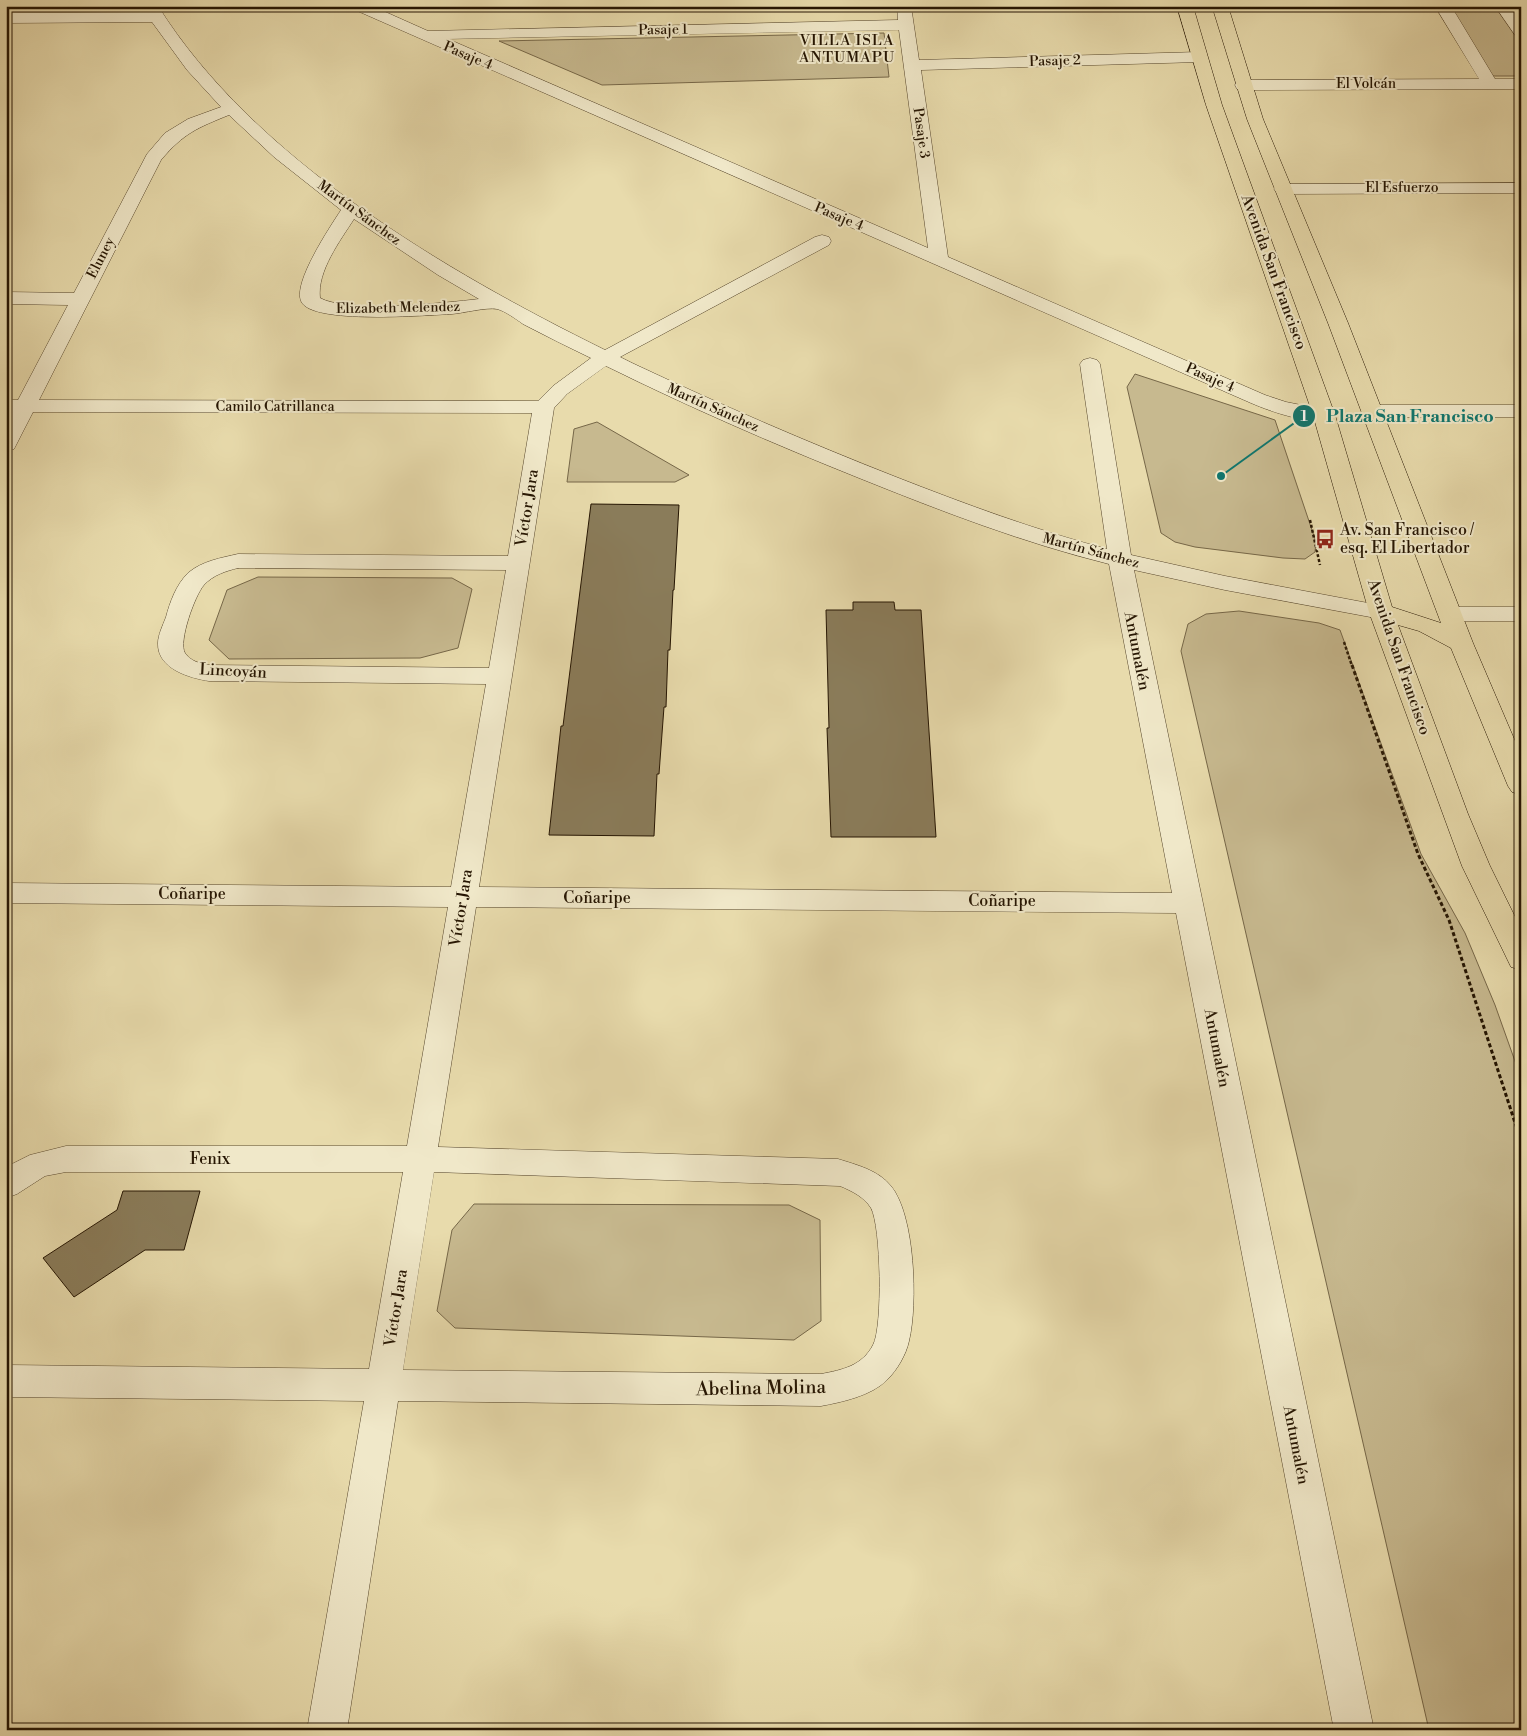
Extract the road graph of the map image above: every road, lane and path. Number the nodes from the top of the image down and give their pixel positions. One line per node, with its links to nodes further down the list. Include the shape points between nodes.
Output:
1 (358, 6): 11 (street, Pasaje 4)
2 (904, 6): 9 (street, Pasaje 3)
3 (1185, 6): 12 (main road, Avenida San Francisco)
4 (1220, 6): 16 (main road)
5 (1443, 6): 14 (street)
6 (1510, 10): 10 (street)
7 (153, 12): 8 (street); 17 (street, Martín Sánchez, via 182,54)
8 (6, 18)
9 (906, 25): 11 (street, Pasaje 1); 13 (street, Pasaje 3)
10 (1521, 32)
11 (421, 35): 22 (street, Pasaje 4)
12 (1199, 57): 13 (street, Pasaje 2); 32 (main road, Avenida San Francisco)
13 (912, 65): 22 (street, Pasaje 3)
14 (1490, 84): 15 (street, El Volcán); 16 (street, El Volcán)
15 (1521, 84)
16 (1243, 85): 19 (main road)
17 (231, 108): 20 (street, Martín Sánchez, via 306,175); 24 (street, Eluney, via 194,123 171,137 152,158)
18 (1521, 188): 19 (street, El Esfuerzo)
19 (1283, 189): 30 (main road)
20 (351, 209): 25 (street, Martín Sánchez, via 436,266); 25 (street, Elizabeth Melendez, via 319,263 309,291 310,301 334,310 380,311)
21 (822, 241): 26 (street)
22 (939, 260): 32 (street, Pasaje 4, via 1258,399 1282,408)
23 (6, 298): 24 (street)
24 (80, 299): 28 (street, Eluney)
25 (500, 303): 26 (street, Martín Sánchez)
26 (606, 357): 29 (street, via 560,390); 34 (street, Martín Sánchez, via 701,403 864,472 1026,533)
27 (1090, 364): 34 (street, Antumalén)
28 (16, 406): 29 (street, Camilo Catrillanca); 33 (street, Eluney)
29 (544, 407): 35 (street, Víctor Jara)
30 (1372, 411): 31 (street); 38 (main road)
31 (1521, 411)
32 (1324, 415): 37 (main road, Avenida San Francisco)
33 (6, 444)
34 (1119, 559): 36 (street, Martín Sánchez); 45 (street, Antumalén)
35 (518, 564): 41 (street, Víctor Jara); 41 (street, Lincoyán, via 222,563 207,569 191,583 170,643 171,653 178,662 196,671)
36 (1331, 603): 37 (street, Martín Sánchez); 47 (path, via 1418,854 1449,920)
37 (1381, 612): 40 (main road, via 1428,626); 46 (main road, Avenida San Francisco, via 1455,814)
38 (1451, 614): 39 (street); 40 (main road)
39 (1521, 614)
40 (1461, 643): 42 (main road)
41 (499, 676): 44 (street, Víctor Jara)
42 (1519, 775)
43 (6, 893): 44 (street, Coñaripe)
44 (462, 896): 45 (street, Coñaripe); 48 (street, Víctor Jara)
45 (1187, 903): 53 (street, Antumalén)
46 (1521, 959)
47 (1521, 1141)
48 (420, 1159): 49 (street, Fenix, via 66,1159 33,1167); 51 (street, Víctor Jara); 51 (street, Abelina Molina, via 838,1172 856,1177 872,1186 890,1212 895,1325 892,1344 869,1374 846,1385 821,1390)
49 (6, 1185)
50 (6, 1381): 51 (street)
51 (383, 1386): 52 (street, Víctor Jara)
52 (327, 1730)
53 (1354, 1730)

